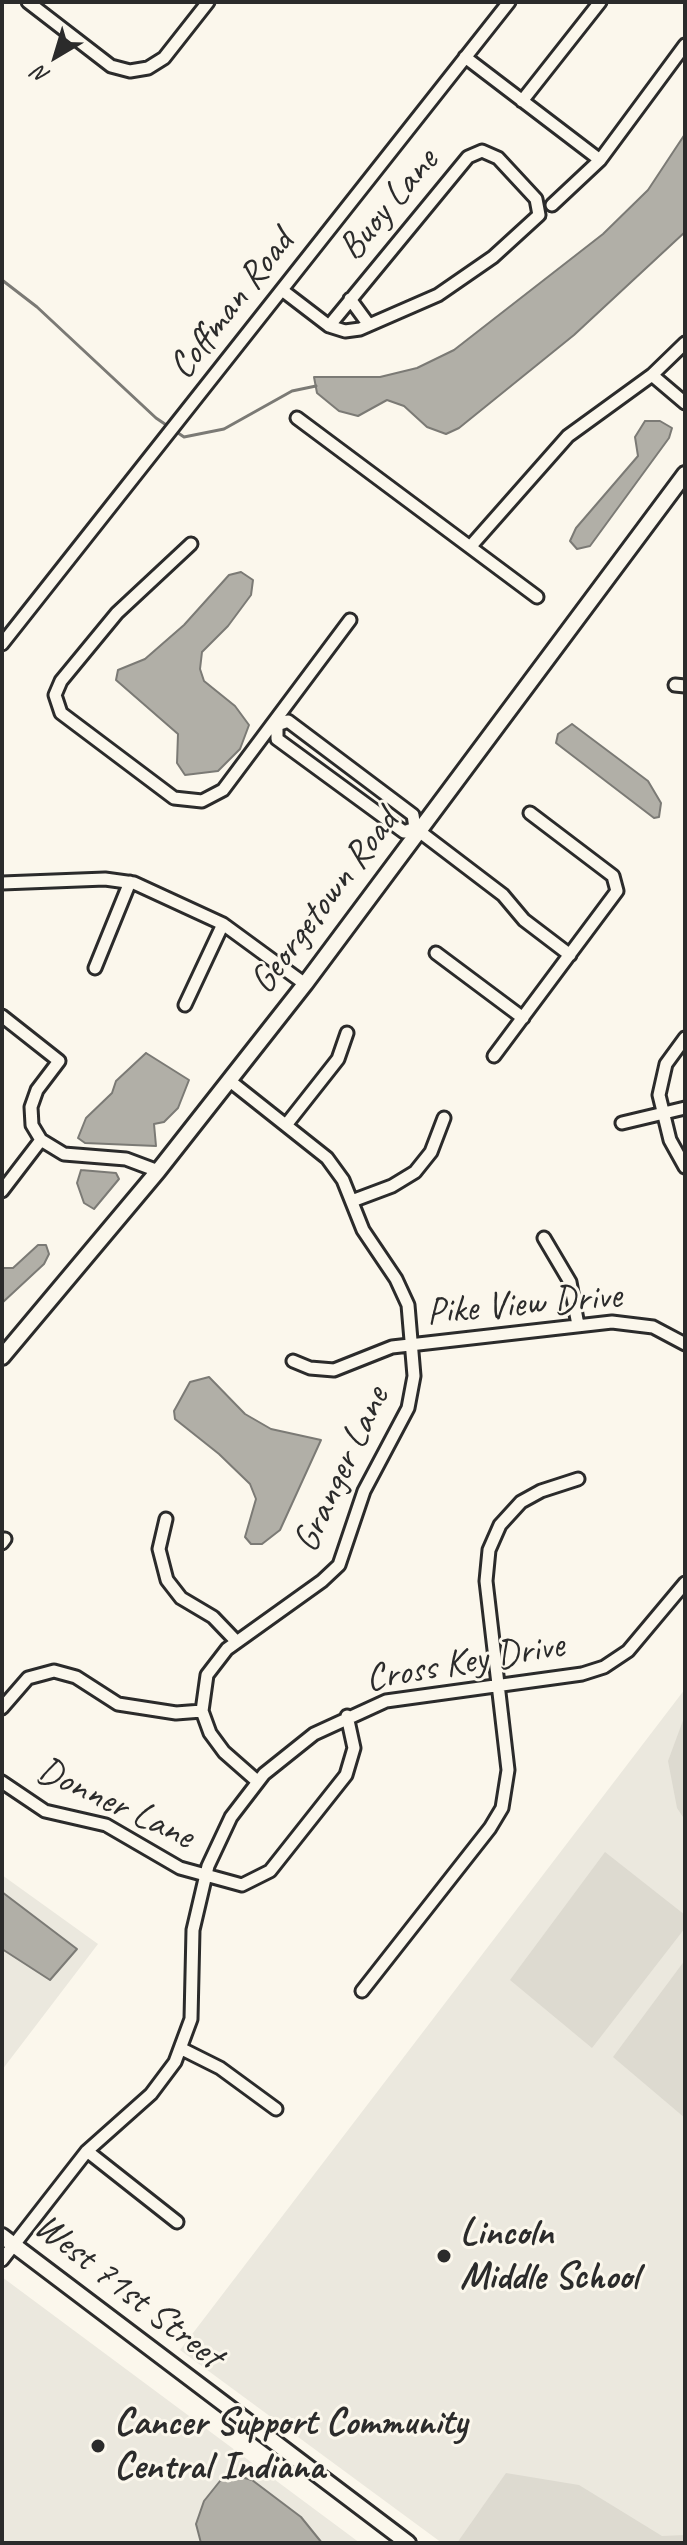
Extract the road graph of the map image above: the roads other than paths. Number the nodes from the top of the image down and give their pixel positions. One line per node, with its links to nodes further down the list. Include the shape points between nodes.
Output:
1 (28, 2): 2 (street, via 111,66 130,71 164,58)
2 (208, 2)
3 (509, 2): 6 (street, Coffman Road)
4 (600, 2): 7 (street)
5 (685, 45): 8 (street)
6 (465, 57): 7 (street); 10 (street, Coffman Road)
7 (522, 101): 8 (street)
8 (600, 160): 9 (street)
9 (552, 205)
10 (282, 290): 13 (street); 23 (street, Coffman Road)
11 (350, 299): 12 (street, Buoy Lane); 12 (street, Buoy Lane, via 468,157 482,151 498,158 536,199 539,215 493,257 438,295); 13 (street, Buoy Lane)
12 (369, 325): 13 (street, via 345,331)
13 (329, 326)
14 (685, 343): 15 (street)
15 (652, 375): 16 (street); 20 (street, via 568,436)
16 (685, 403)
17 (297, 418): 20 (street)
18 (685, 474): 26 (main road, Georgetown Road)
19 (191, 544): 24 (street, via 117,613 61,681 56,703 64,715 170,795 192,802 226,787)
20 (470, 547): 21 (street)
21 (537, 597)
22 (350, 620): 24 (street)
23 (2, 644)
24 (275, 724): 26 (street, via 288,721 413,815); 26 (street, via 277,739 404,832)
25 (530, 813): 31 (street, via 613,876 617,885 614,897)
26 (417, 829): 31 (street); 33 (main road, Georgetown Road)
27 (130, 882): 28 (street); 29 (street); 32 (street)
28 (2, 883)
29 (223, 924): 33 (street); 34 (street)
30 (436, 953): 36 (street)
31 (570, 955): 36 (street)
32 (95, 968)
33 (305, 984): 40 (main road, Georgetown Road)
34 (185, 1005)
35 (2, 1016): 46 (street, via 59,1061 31,1107 32,1125)
36 (523, 1018): 39 (street)
37 (347, 1033): 45 (street, via 338,1059)
38 (685, 1038): 42 (street, via 661,1077)
39 (494, 1056)
40 (230, 1081): 45 (street, Pike View Drive); 48 (main road, Georgetown Road)
41 (685, 1108): 42 (street)
42 (662, 1113): 44 (street); 47 (street)
43 (444, 1118): 50 (street, via 431,1152 415,1172)
44 (622, 1123)
45 (286, 1125): 50 (street, Pike View Drive, via 327,1158)
46 (41, 1140): 48 (street, via 64,1154 126,1159); 49 (street)
47 (685, 1167)
48 (158, 1171): 55 (main road, Georgetown Road)
49 (2, 1191)
50 (352, 1201): 54 (street, Pike View Drive, via 363,1230 408,1305)
51 (544, 1238): 52 (street, via 570,1282)
52 (578, 1325): 53 (street, Pike View Drive, via 644,1324); 54 (street, Pike View Drive)
53 (685, 1344)
54 (410, 1345): 56 (street, via 334,1370); 60 (street, Granger Lane, via 411,1400 364,1491 343,1557 322,1581)
55 (2, 1357)
56 (293, 1361)
57 (578, 1479): 61 (street, via 521,1502 490,1545 486,1581)
58 (166, 1519): 60 (street, via 159,1549 167,1580 181,1598 213,1617)
59 (685, 1583): 61 (street, Cross Key Drive, via 628,1651 609,1665)
60 (236, 1641): 63 (street, Granger Lane, via 207,1675)
61 (498, 1686): 64 (street, Cross Key Drive, via 409,1696); 68 (street, via 508,1775 500,1812)
62 (4, 1706): 63 (street, via 28,1678 59,1671 118,1704 176,1713)
63 (202, 1711): 65 (street, via 217,1745)
64 (347, 1716): 65 (street, Cross Key Drive, via 294,1747); 67 (street, Donner Lane, via 354,1743 350,1767 270,1871 242,1885)
65 (257, 1781): 67 (street, Cross Key Drive, via 226,1825)
66 (2, 1782): 67 (street, Donner Lane, via 37,1807 106,1825 167,1862)
67 (204, 1877): 69 (street, Cross Key Drive, via 191,1949 192,2005)
68 (362, 1991)
69 (182, 2049): 70 (street, via 220,2068); 71 (street, Cross Key Drive, via 154,2091)
70 (276, 2109)
71 (87, 2151): 72 (street); 73 (street, Cross Key Drive)
72 (177, 2222)
73 (8, 2240): 74 (street, Cross Key Drive); 75 (main road, West 71st Street)
74 (2, 2260)
75 (408, 2543)

